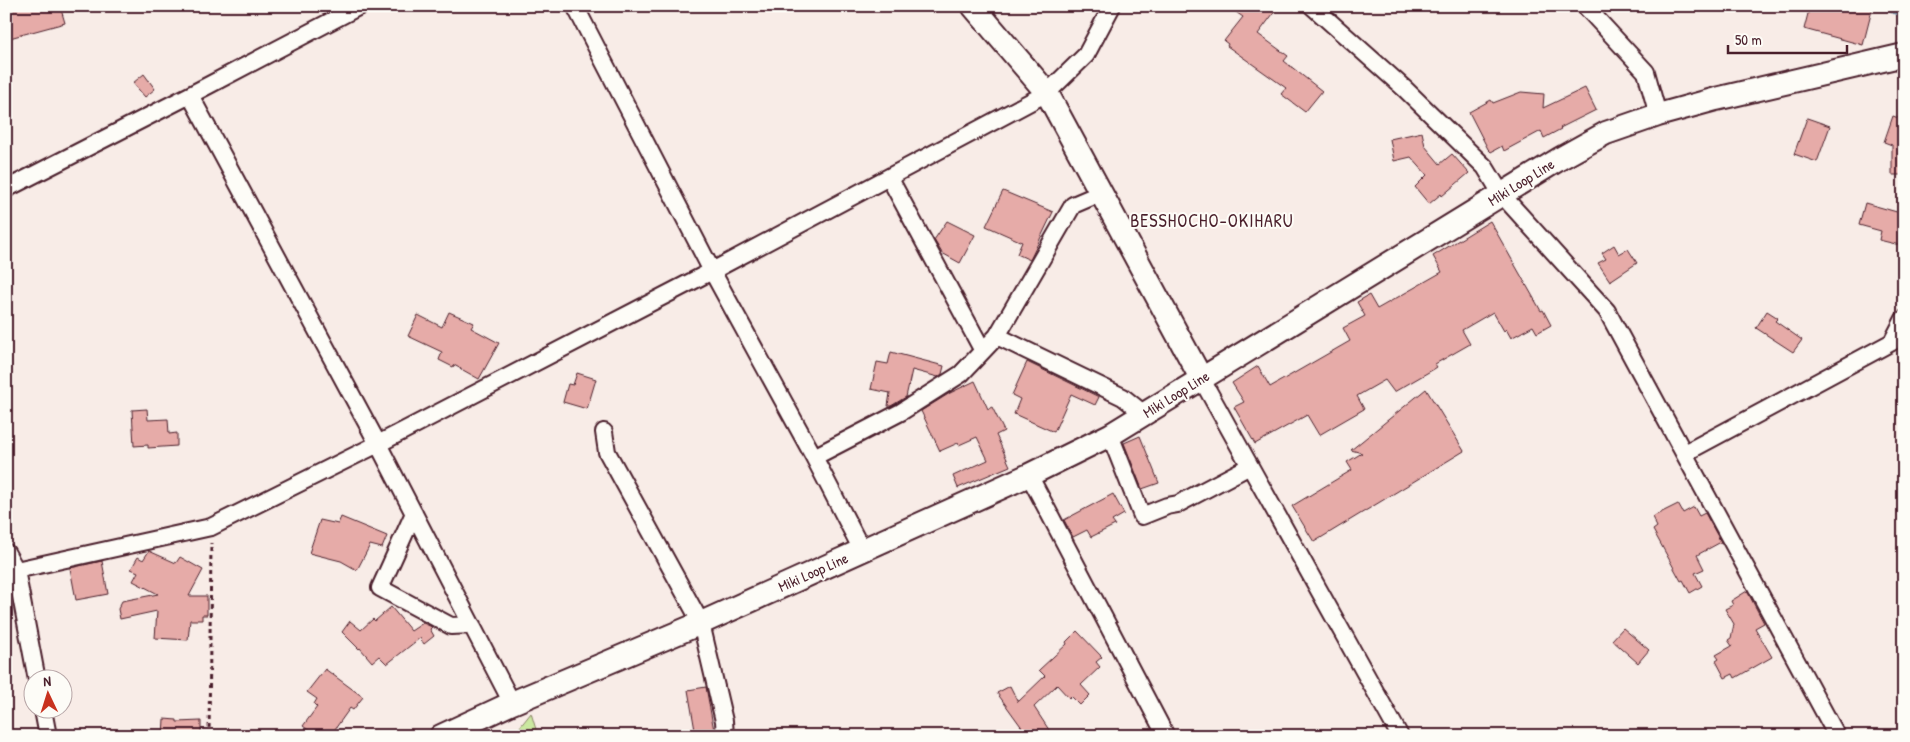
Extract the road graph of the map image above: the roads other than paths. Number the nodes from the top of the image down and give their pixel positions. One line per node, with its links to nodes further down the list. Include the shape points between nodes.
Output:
1 (360, 6): 9 (street)
2 (575, 6): 15 (street)
3 (972, 6): 8 (main road)
4 (1112, 6): 8 (street, via 1086,55)
5 (1312, 6): 14 (street, via 1485,167)
6 (1585, 6): 10 (street, via 1646,72)
7 (1904, 55): 10 (main road, Miki Loop Line)
8 (1047, 94): 11 (street); 13 (main road)
9 (190, 96): 12 (street); 23 (street)
10 (1658, 115): 14 (main road, Miki Loop Line, via 1606,133)
11 (889, 177): 15 (street); 18 (street)
12 (6, 188)
13 (1101, 193): 17 (street, via 1073,205); 19 (main road)
14 (1502, 194): 19 (main road, Miki Loop Line); 24 (street, via 1607,311)
15 (712, 271): 23 (street); 25 (street)
16 (1904, 319): 24 (street, via 1892,342)
17 (997, 336): 18 (street); 20 (street, via 1123,397)
18 (983, 351): 25 (street, via 961,374 901,412)
19 (1201, 378): 20 (main road, Miki Loop Line); 26 (street)
20 (1144, 414): 22 (main road, Miki Loop Line)
21 (604, 432): 32 (street, via 608,452)
22 (1110, 435): 26 (street, via 1142,516 1178,504); 27 (main road, Miki Loop Line)
23 (378, 444): 28 (street); 31 (street, via 211,527)
24 (1685, 453): 42 (street)
25 (814, 457): 29 (street)
26 (1250, 466): 41 (street)
27 (1029, 475): 29 (main road, Miki Loop Line); 40 (street)
28 (414, 513): 33 (street); 33 (street, via 380,588 451,626)
29 (862, 550): 32 (main road, Miki Loop Line)
30 (6, 552): 31 (street)
31 (16, 570): 34 (street)
32 (700, 623): 35 (main road, Miki Loop Line); 39 (street)
33 (472, 625): 35 (street)
34 (35, 670)
35 (512, 703): 38 (main road, Miki Loop Line)
36 (45, 720): 37 (street)
37 (48, 736)
38 (441, 736)
39 (726, 736)
40 (1166, 736)
41 (1400, 736)
42 (1837, 736)

